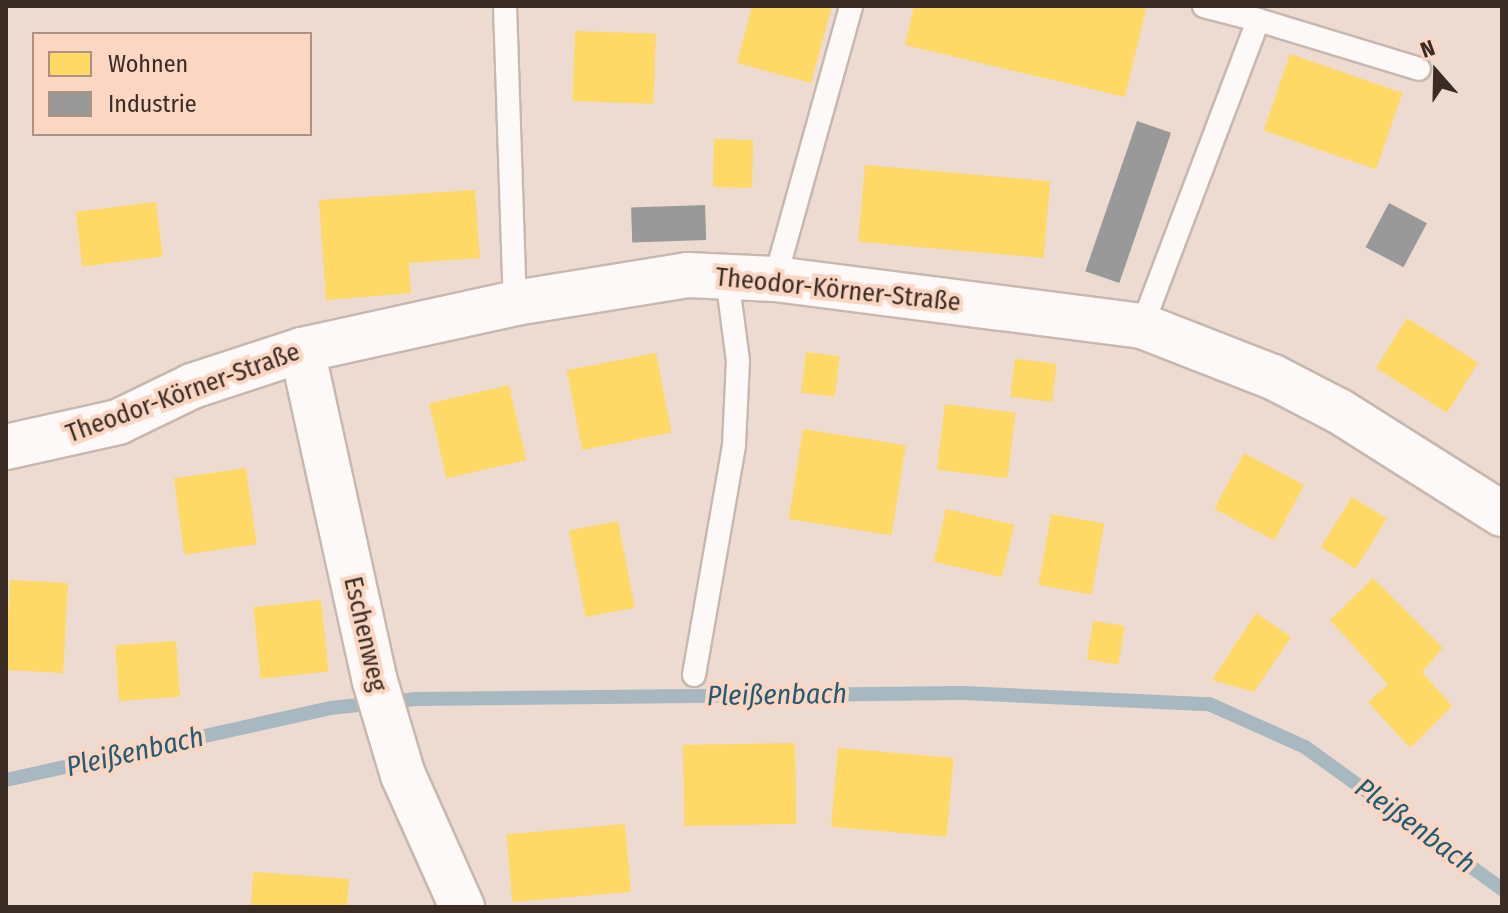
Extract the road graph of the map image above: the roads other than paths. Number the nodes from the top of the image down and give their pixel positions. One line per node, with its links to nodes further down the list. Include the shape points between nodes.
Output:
1 (505, 6): 8 (lane)
2 (851, 6): 7 (lane)
3 (1204, 6): 4 (lane)
4 (1258, 20): 5 (lane); 9 (lane)
5 (1419, 69)
6 (727, 277): 7 (street, Theodor-Körner-Straße); 8 (street, Theodor-Körner-Straße, via 688,275); 13 (lane, via 738,361 734,445)
7 (775, 279): 9 (street, Theodor-Körner-Straße)
8 (515, 303): 10 (street, Theodor-Körner-Straße)
9 (1142, 326): 12 (street, Theodor-Körner-Straße, via 1273,377 1326,404)
10 (302, 350): 11 (street, Theodor-Körner-Straße, via 192,386 118,422); 14 (street, Eschenweg, via 374,678 403,775)
11 (6, 447)
12 (1502, 514)
13 (694, 675)
14 (462, 907)

